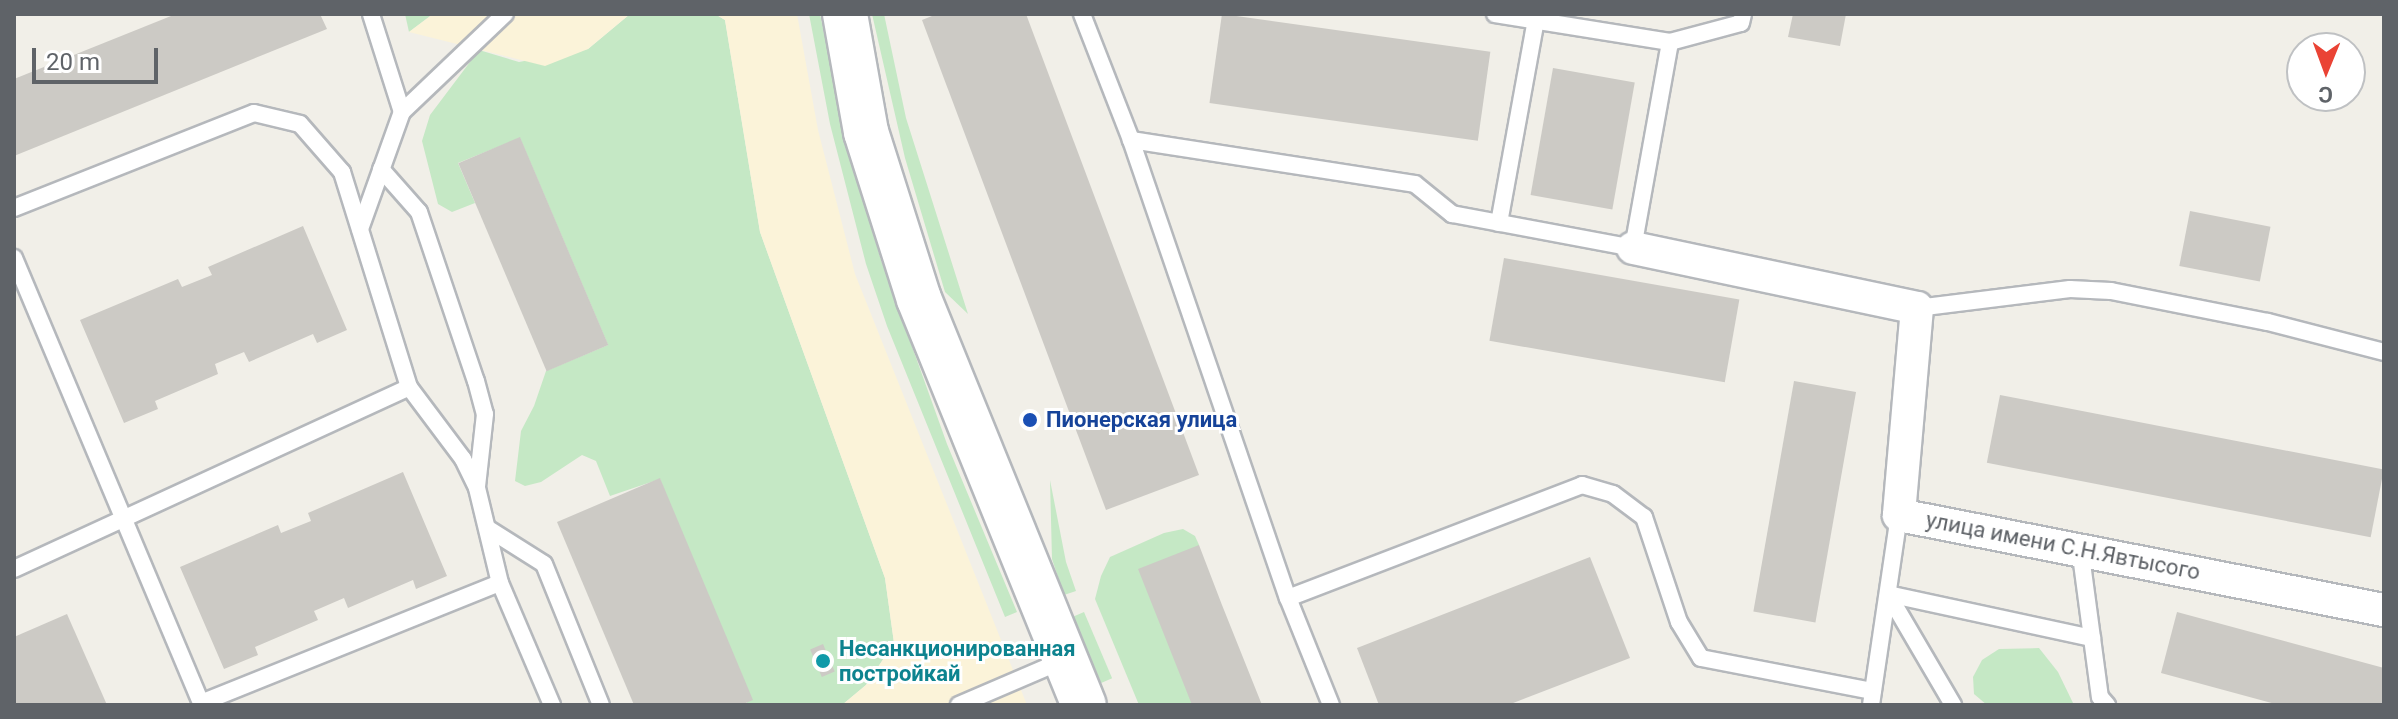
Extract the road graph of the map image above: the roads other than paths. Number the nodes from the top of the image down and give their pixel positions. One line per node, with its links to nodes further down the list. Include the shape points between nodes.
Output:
1 (371, 14): 9 (lane)
2 (505, 14): 9 (lane)
3 (845, 14): 31 (street, via 866,132 919,299)
4 (1082, 14): 10 (lane)
5 (1495, 14): 7 (lane)
6 (1743, 14): 8 (lane, via 1741,23)
7 (1536, 20): 8 (lane); 13 (lane)
8 (1670, 42): 15 (lane)
9 (402, 112): 11 (lane)
10 (1131, 140): 13 (lane, via 1415,184 1452,214); 28 (lane)
11 (381, 169): 14 (lane); 20 (lane, via 419,212 476,381 485,414)
12 (14, 208): 14 (lane, via 254,113 300,124 342,172)
13 (1499, 223): 15 (lane)
14 (360, 229): 19 (lane)
15 (1633, 248): 17 (street)
16 (14, 258): 22 (lane)
17 (1917, 308): 18 (lane, via 2070,289 2111,291); 21 (street, улица имени С.Н.Явтысого)
18 (2384, 352)
19 (409, 387): 20 (lane, via 463,459); 22 (lane)
20 (477, 488): 23 (lane)
21 (1899, 515): 24 (street, улица имени С.Н.Явтысого); 27 (lane)
22 (123, 519): 25 (lane); 34 (lane)
23 (487, 528): 26 (lane); 36 (lane, via 544,564)
24 (2080, 548): 29 (street, улица имени С.Н.Явтысого); 30 (lane)
25 (14, 569)
26 (500, 583): 34 (lane); 35 (lane)
27 (1888, 594): 30 (lane); 32 (lane); 40 (lane)
28 (1288, 598): 32 (lane, via 1582,485 1613,494 1644,517 1679,622 1701,658); 39 (lane)
29 (2384, 610)
30 (2092, 638): 33 (lane)
31 (1066, 660): 37 (lane); 38 (street)
32 (1872, 698)
33 (2101, 702)
34 (202, 704)
35 (552, 705)
36 (601, 705)
37 (959, 705)
38 (1084, 705)
39 (1331, 705)
40 (1953, 705)

